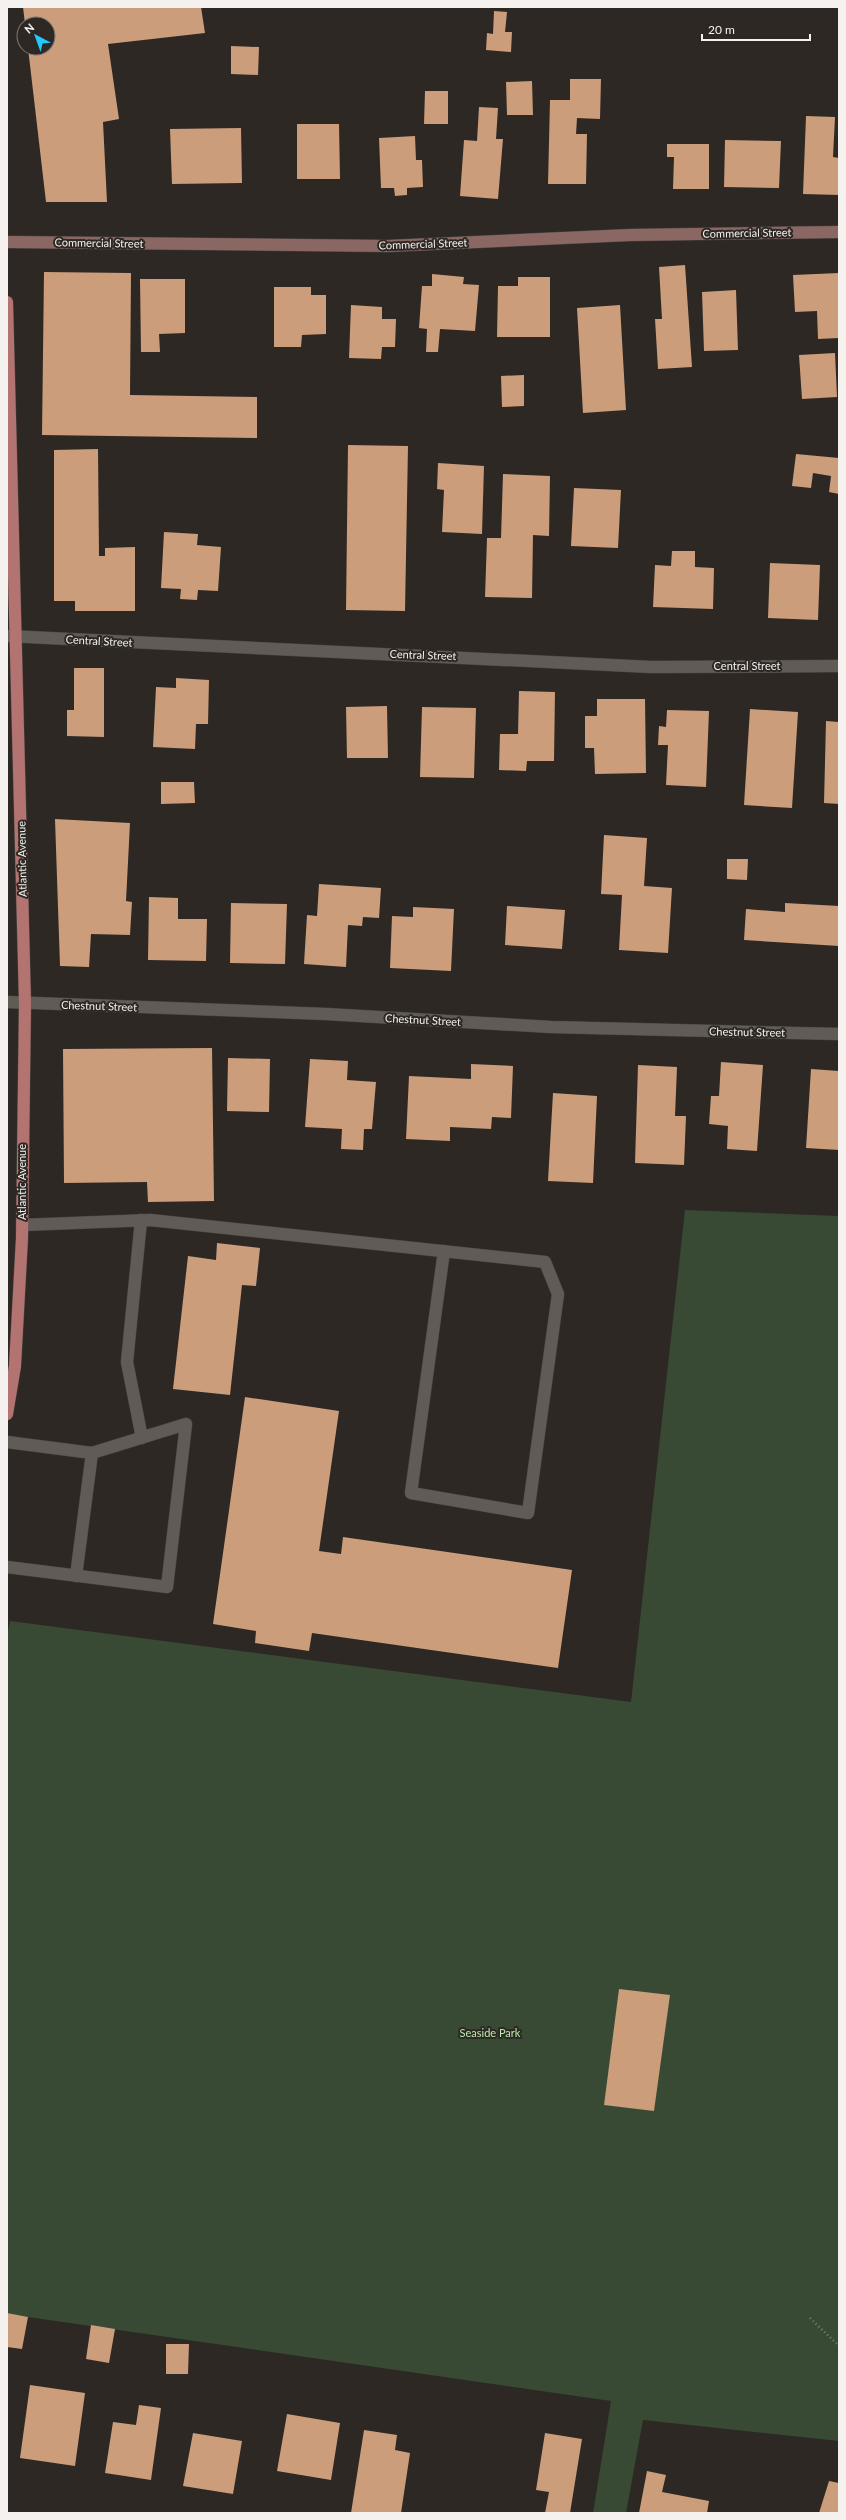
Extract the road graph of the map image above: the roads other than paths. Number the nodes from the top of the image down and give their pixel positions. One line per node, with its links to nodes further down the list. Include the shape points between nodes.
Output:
1 (839, 232): 2 (street, Commercial Street, via 630,235 388,246)
2 (7, 242)
3 (7, 302): 4 (main road, Atlantic Avenue)
4 (12, 636): 5 (street, Central Street, via 651,667); 7 (main road, Atlantic Avenue)
5 (839, 666)
6 (7, 1002): 7 (street, Chestnut Street)
7 (25, 1003): 8 (street, Chestnut Street, via 326,1014 551,1027); 10 (main road, Atlantic Avenue)
8 (839, 1034)
9 (141, 1220): 10 (street); 11 (street); 13 (street, via 128,1362)
10 (22, 1225): 12 (main road, Atlantic Avenue, via 15,1366)
11 (444, 1251): 11 (street, via 545,1262 558,1294 528,1513 411,1493)
12 (7, 1414)
13 (142, 1438): 15 (street); 17 (street, via 186,1424 167,1587)
14 (7, 1442): 15 (street)
15 (92, 1453): 17 (street)
16 (7, 1567): 17 (street)
17 (76, 1576)

